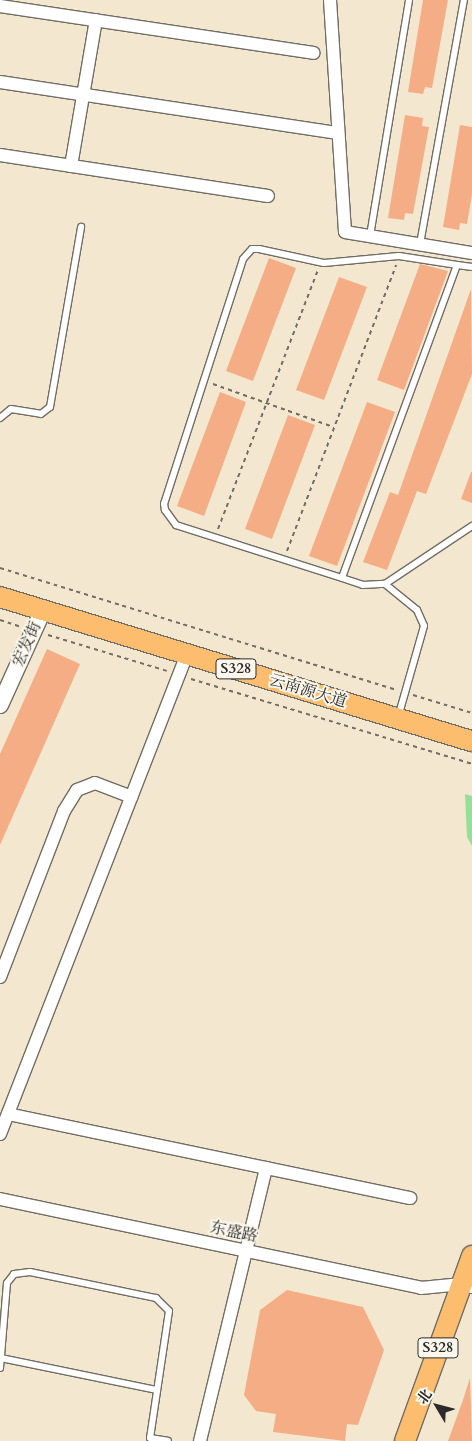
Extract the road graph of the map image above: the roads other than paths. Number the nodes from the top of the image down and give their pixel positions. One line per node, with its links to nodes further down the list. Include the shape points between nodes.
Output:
1 (330, 0): 9 (street)
2 (409, 0): 14 (lane)
3 (464, 0): 15 (lane)
4 (0, 6): 5 (street)
5 (96, 20): 6 (street); 8 (street)
6 (314, 53)
7 (0, 82): 8 (street)
8 (83, 94): 9 (street); 11 (street)
9 (338, 133): 14 (street, via 345,232)
10 (0, 155): 11 (street)
11 (71, 166): 12 (street)
12 (268, 196)
13 (81, 227): 19 (lane, via 50,406 41,414 11,409)
14 (370, 236): 15 (street)
15 (420, 244): 16 (street)
16 (472, 253)
17 (458, 265): 18 (lane); 21 (lane); 21 (lane, via 399,256 321,262 258,249 246,253 164,504 169,519 176,525)
18 (472, 267)
19 (0, 418)
20 (472, 526): 22 (lane)
21 (342, 578): 22 (lane, via 363,585)
22 (385, 584): 27 (lane, via 417,610 424,626)
23 (0, 597): 24 (main road, 云南源大道 / S328)
24 (43, 610): 25 (main road, 云南源大道 / S328); 26 (street, 宏发街)
25 (186, 654): 27 (main road, 云南源大道 / S328); 29 (street)
26 (0, 705)
27 (397, 718): 28 (main road, 云南源大道 / S328)
28 (472, 741)
29 (131, 797): 30 (street, via 95,783 85,784 74,795); 31 (street)
30 (0, 977)
31 (8, 1114): 32 (street); 33 (street)
32 (0, 1134)
33 (266, 1168): 34 (street); 36 (street)
34 (410, 1198)
35 (0, 1199): 36 (street, 东盛路)
36 (246, 1251): 38 (street, 东盛路, via 421,1288); 44 (street)
37 (472, 1256): 38 (main road, S328)
38 (467, 1286): 45 (main road, S328)
39 (1, 1358): 40 (lane); 41 (lane); 41 (lane, via 7,1283 14,1274 30,1272 162,1302 168,1316)
40 (0, 1368)
41 (157, 1390): 42 (lane)
42 (150, 1439): 43 (lane)
43 (168, 1441)
44 (200, 1441)
45 (405, 1441)

